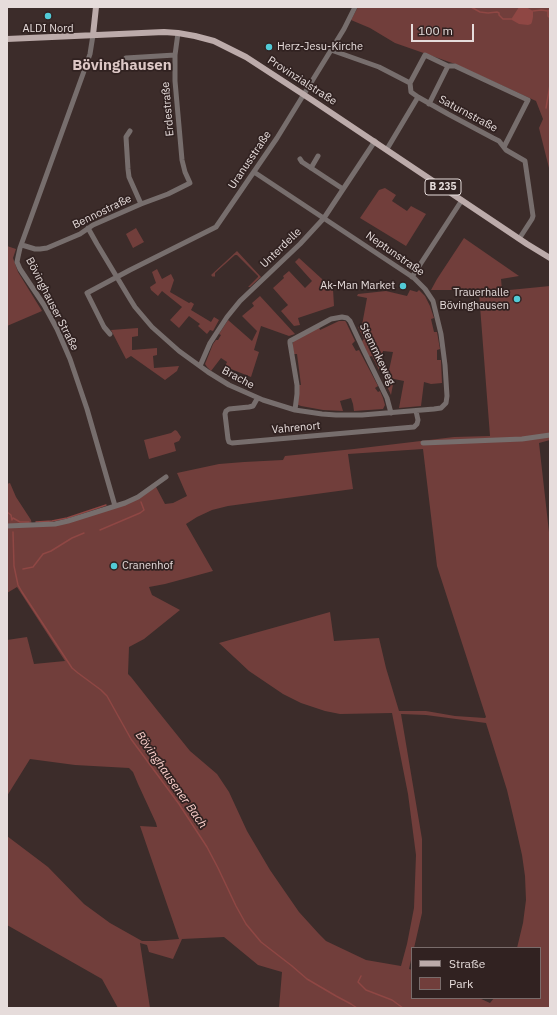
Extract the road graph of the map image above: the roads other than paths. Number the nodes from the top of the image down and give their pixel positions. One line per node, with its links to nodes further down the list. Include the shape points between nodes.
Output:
1 (96, 7): 4 (main road, Bövinghauser Straße)
2 (355, 7): 6 (street, Uranusstraße)
3 (178, 33): 4 (main road, Provinzialstraße / B 235); 7 (street, Erdestraße); 11 (main road, Provinzialstraße / B 235, via 205,38 229,48)
4 (93, 35): 5 (main road, Provinzialstraße / B 235); 29 (street, Bövinghauser Straße, via 90,54)
5 (7, 39)
6 (331, 50): 10 (street, via 379,67); 11 (street, Uranusstraße)
7 (175, 55): 8 (street); 22 (street, Erdestraße, via 182,153)
8 (126, 58)
9 (448, 66): 10 (street, via 425,56); 13 (street); 16 (street, via 455,66 528,100)
10 (410, 83): 12 (street, Saturnstraße, via 411,92)
11 (304, 95): 15 (main road, Provinzialstraße / B 235); 21 (street, Uranusstraße)
12 (418, 97): 13 (street, Saturnstraße); 17 (street)
13 (429, 104): 16 (street, Saturnstraße, via 499,141)
14 (130, 131): 25 (street, via 126,137 129,176)
15 (375, 141): 17 (main road, Provinzialstraße / B 235); 23 (street, Unterdelle)
16 (504, 147): 28 (street, Saturnstraße, via 524,159 526,163 533,216)
17 (387, 149): 24 (main road, Provinzialstraße / B 235)
18 (318, 156): 20 (street)
19 (300, 159): 20 (street)
20 (311, 168): 23 (street)
21 (254, 172): 26 (street, Neptunstraße); 31 (street, Uranusstraße, via 216,227)
22 (190, 183): 25 (street, Bennostraße)
23 (343, 189): 26 (street, Unterdelle)
24 (462, 200): 28 (main road, Provinzialstraße / B 235); 32 (street)
25 (141, 204): 27 (street, Bennostraße)
26 (324, 218): 32 (street, Neptunstraße); 34 (street, Unterdelle, via 240,301 220,326)
27 (88, 228): 29 (street, Bennostraße, via 47,248); 31 (street, Brache)
28 (519, 239): 30 (main road, Provinzialstraße / B 235)
29 (22, 245): 43 (street, Bövinghauser Straße, via 17,262 44,305 70,359)
30 (550, 258)
31 (116, 277): 33 (street, Uranusstraße, via 87,293); 34 (street, Brache, via 152,328)
32 (412, 277): 36 (street, Neptunstraße, via 433,301 442,334)
33 (110, 334)
34 (200, 366): 35 (street, Brache)
35 (257, 399): 37 (street, Brache); 38 (street, Vahrenort, via 253,406 226,411 229,442 414,427 418,420)
36 (446, 403): 38 (street, Brache, via 441,408)
37 (295, 410): 39 (street, Brache, via 336,415); 39 (street, Stemmkeweg, via 297,385 290,341 331,319 342,317 350,321 387,398)
38 (416, 411): 39 (street, Brache)
39 (391, 413)
40 (550, 435): 41 (street, via 522,439)
41 (423, 443)
42 (166, 477): 43 (street, via 138,497)
43 (115, 506): 44 (street, via 55,524)
44 (7, 526)

